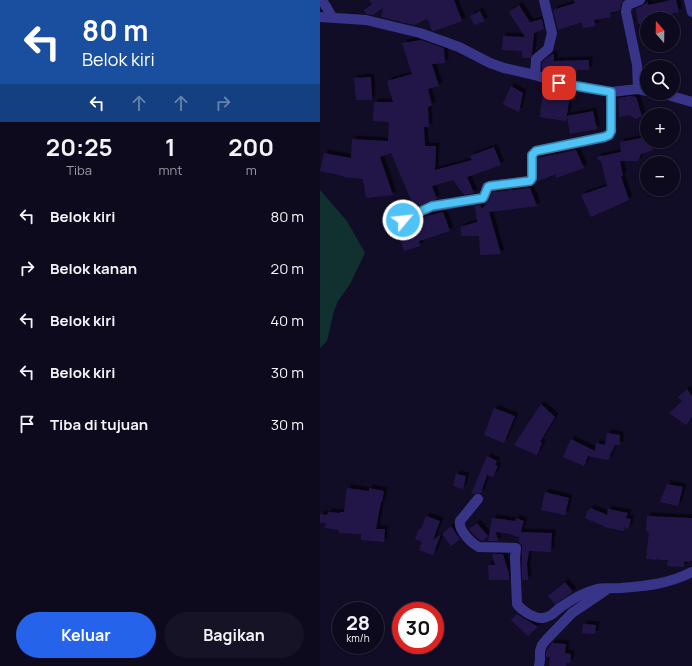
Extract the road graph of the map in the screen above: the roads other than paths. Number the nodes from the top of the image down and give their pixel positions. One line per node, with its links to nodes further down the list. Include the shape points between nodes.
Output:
1 (322, 0): 7 (street)
2 (544, 0): 8 (street, via 552,33 548,49 536,59)
3 (640, 0): 9 (street, via 628,5 626,12)
4 (689, 0): 5 (street)
5 (692, 12)
6 (320, 17): 7 (street)
7 (333, 18): 8 (street, via 366,20 420,33 490,63)
8 (535, 75): 11 (street, via 559,83)
9 (640, 80)
10 (640, 90): 11 (street)
11 (611, 92): 14 (street, via 609,135 536,151 532,155 530,181 490,186 483,198 432,206)
12 (680, 99): 13 (street)
13 (692, 102)
14 (403, 220)
15 (478, 499): 17 (street, via 459,525 479,547 516,548 516,602 519,607 537,618 542,618 552,615 560,607 586,593)
16 (692, 572): 17 (street, via 653,586)
17 (608, 589): 18 (street, via 572,613 546,640 540,651)
18 (539, 666)

